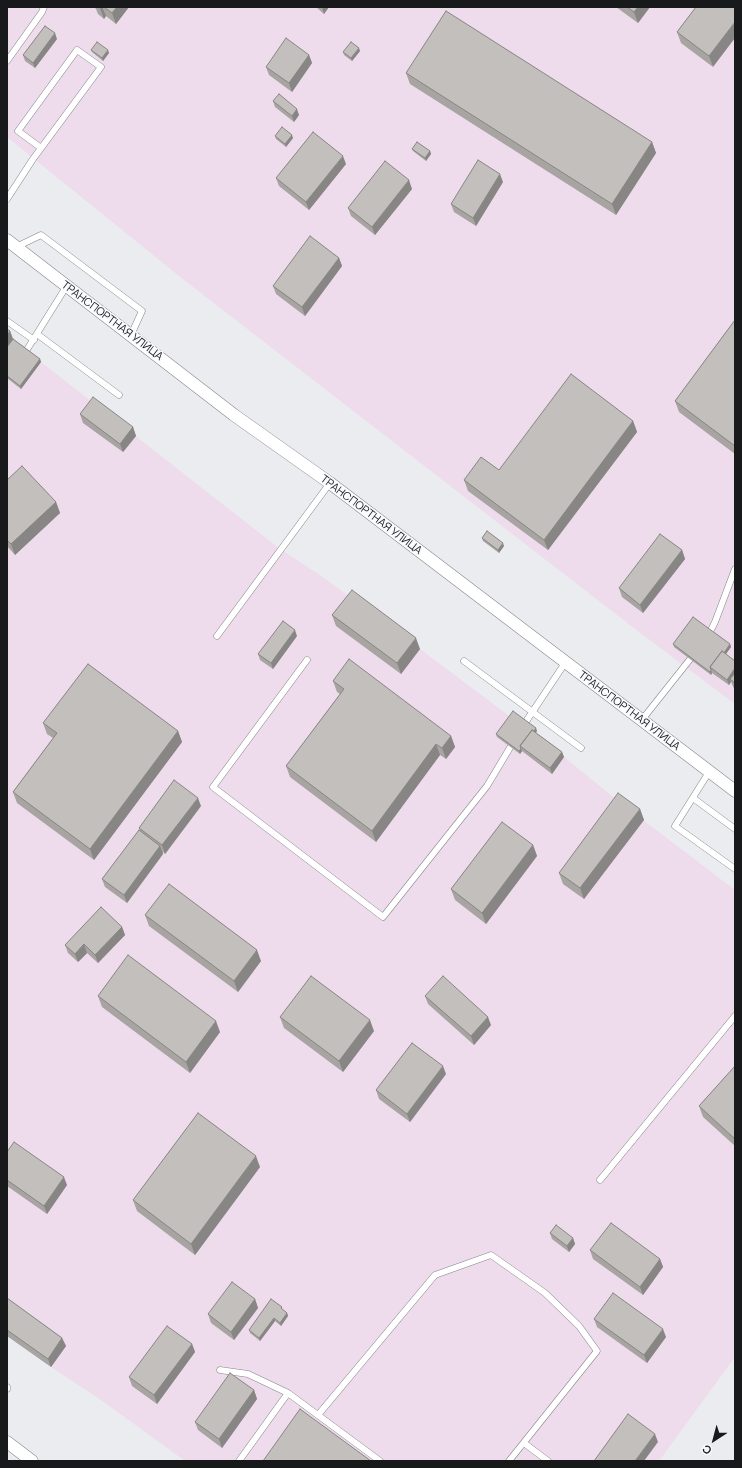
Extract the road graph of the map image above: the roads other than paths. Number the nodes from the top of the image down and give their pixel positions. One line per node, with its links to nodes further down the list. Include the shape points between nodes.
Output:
1 (44, 7): 2 (lane)
2 (7, 61)
3 (41, 148): 3 (lane, via 101,67 77,50 18,131); 4 (lane)
4 (7, 199)
5 (11, 244): 6 (street, ТРАНСПОРТНАЯ УЛИЦА); 9 (lane, via 41,235 142,310)
6 (66, 287): 8 (lane); 9 (street, ТРАНСПОРТНАЯ УЛИЦА)
7 (7, 321): 10 (lane)
8 (37, 334): 10 (lane); 12 (lane)
9 (131, 335): 13 (street, ТРАНСПОРТНАЯ УЛИЦА, via 234,415)
10 (34, 340): 11 (lane)
11 (19, 362)
12 (119, 395)
13 (330, 483): 15 (lane); 20 (street, ТРАНСПОРТНАЯ УЛИЦА)
14 (735, 569): 16 (lane, via 716,622)
15 (217, 636)
16 (702, 644)
17 (698, 649): 22 (lane)
18 (307, 660): 21 (lane, via 213,787 383,917 487,786)
19 (464, 661): 21 (lane)
20 (565, 663): 21 (lane); 22 (street, ТРАНСПОРТНАЯ УЛИЦА)
21 (532, 711): 23 (lane)
22 (641, 721): 24 (street, ТРАНСПОРТНАЯ УЛИЦА)
23 (581, 748)
24 (709, 772): 25 (street, ТРАНСПОРТНАЯ УЛИЦА); 26 (lane)
25 (735, 791)
26 (693, 798): 27 (lane); 28 (lane, via 675,826)
27 (735, 829)
28 (735, 869)
29 (735, 1016): 30 (lane)
30 (600, 1180)
31 (220, 1370): 32 (lane, via 248,1374)
32 (288, 1393): 33 (lane); 37 (lane)
33 (318, 1415): 35 (lane, via 435,1275 491,1255 544,1293 580,1326 597,1351); 38 (lane)
34 (7, 1442): 36 (street)
35 (524, 1443): 39 (lane); 40 (lane)
36 (32, 1461)
37 (239, 1461)
38 (380, 1461)
39 (509, 1461)
40 (548, 1461)

